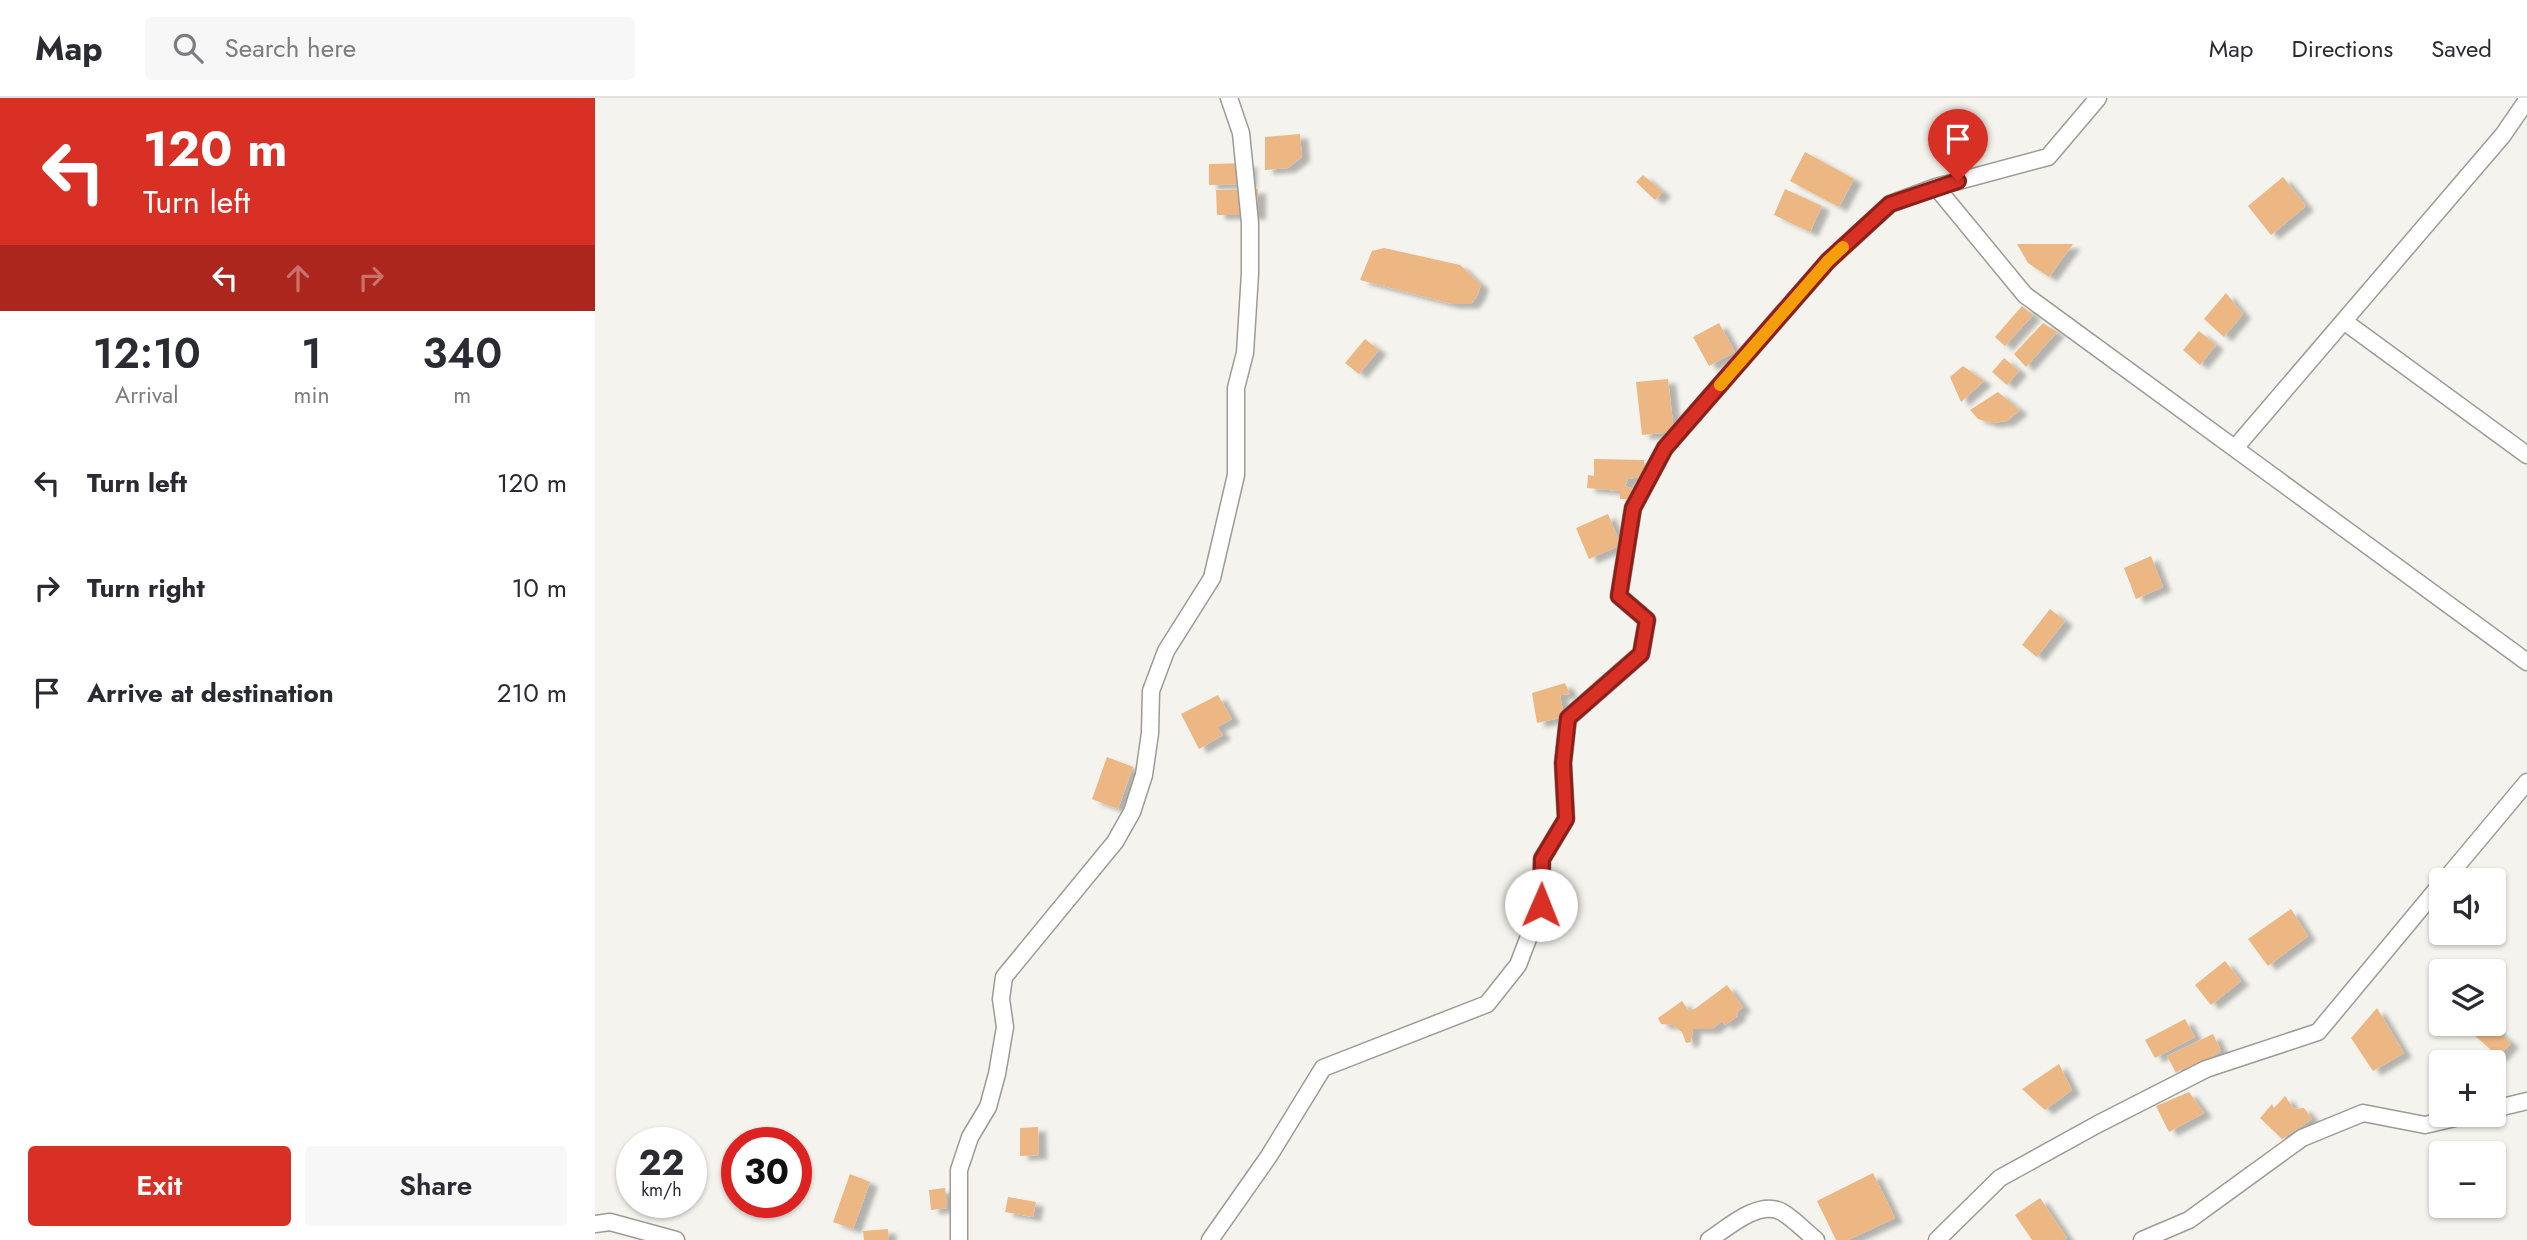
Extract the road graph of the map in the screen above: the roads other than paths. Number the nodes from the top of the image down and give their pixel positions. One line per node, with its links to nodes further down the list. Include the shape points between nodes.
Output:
1 (1229, 98): 17 (street, via 1241,133 1250,274 1246,341 1236,388 1236,475 1212,578 1165,651 1151,691 1149,744 1132,812 1115,842 1004,977 1005,1027 997,1074 988,1107 970,1137 959,1170)
2 (2098, 98): 4 (street, via 2048,157)
3 (2527, 100): 5 (street, via 2503,135)
4 (1936, 187): 6 (street, via 2025,295); 18 (street, via 1890,204 1828,261 1665,448 1633,508 1619,596 1647,620 1641,654 1568,718 1563,763 1566,819 1542,859 1541,905 1518,965 1487,1004 1323,1068)
5 (2345, 322): 6 (street); 7 (street)
6 (2235, 448): 8 (street)
7 (2527, 455)
8 (2527, 662)
9 (2527, 782): 10 (street)
10 (2455, 868)
11 (2429, 898): 21 (street, via 2318,1032 2206,1069 2098,1124 2000,1178)
12 (2527, 1101): 13 (street)
13 (2506, 1106)
14 (2429, 1124): 22 (street, via 2363,1113 2302,1138 2189,1220)
15 (595, 1224): 16 (street, via 610,1222)
16 (676, 1240)
17 (959, 1240)
18 (1210, 1240)
19 (1709, 1240): 20 (street, via 1763,1209 1780,1211)
20 (1816, 1240)
21 (1937, 1240)
22 (2142, 1240)

